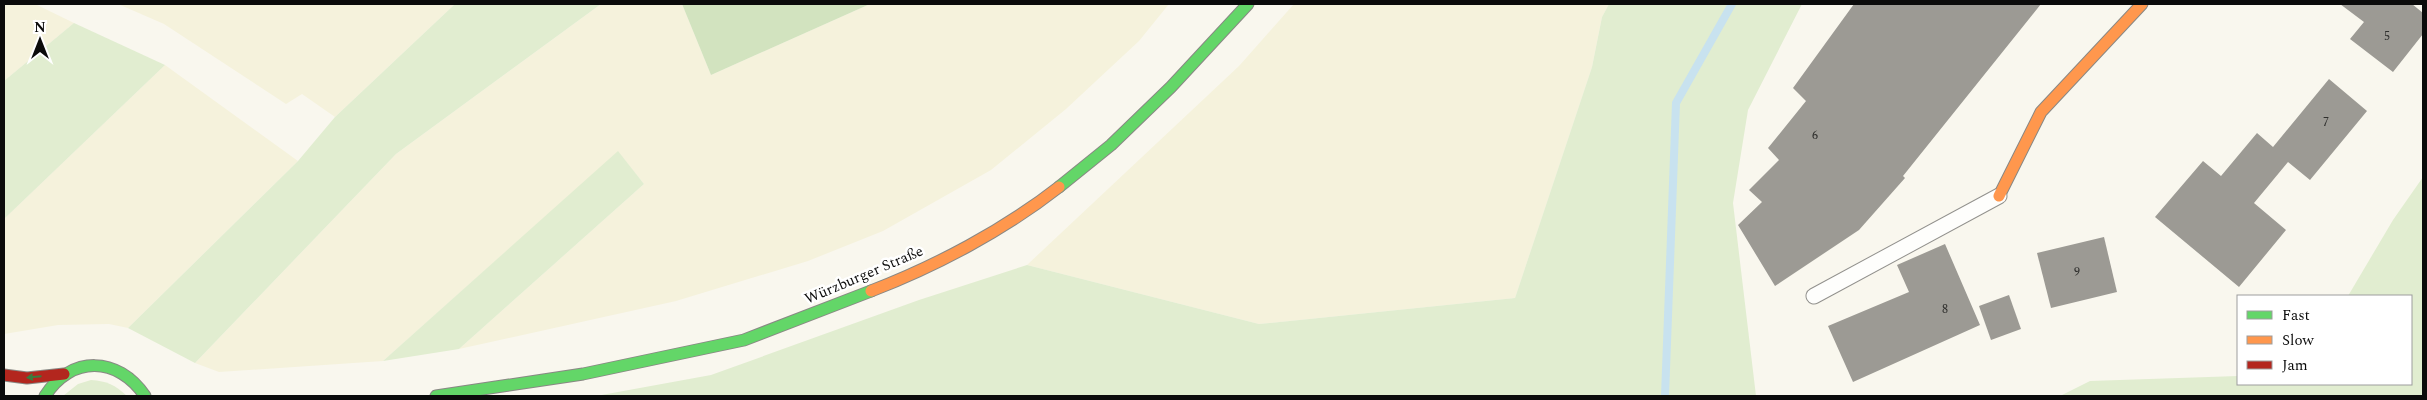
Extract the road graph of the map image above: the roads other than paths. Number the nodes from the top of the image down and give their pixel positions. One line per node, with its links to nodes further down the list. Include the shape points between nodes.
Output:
1 (1248, 4): 9 (main road, Würzburger Straße, via 1171,87 1103,151 1027,212 909,276 744,340 584,374)
2 (2142, 4): 3 (main road, via 2041,112)
3 (1999, 196): 4 (lane)
4 (1814, 296)
5 (4, 374): 6 (main road, one-way to 5, via 27,378)
6 (64, 374): 7 (main road); 8 (main road, via 88,366 113,368 132,378)
7 (45, 396)
8 (146, 396)
9 (436, 396)

